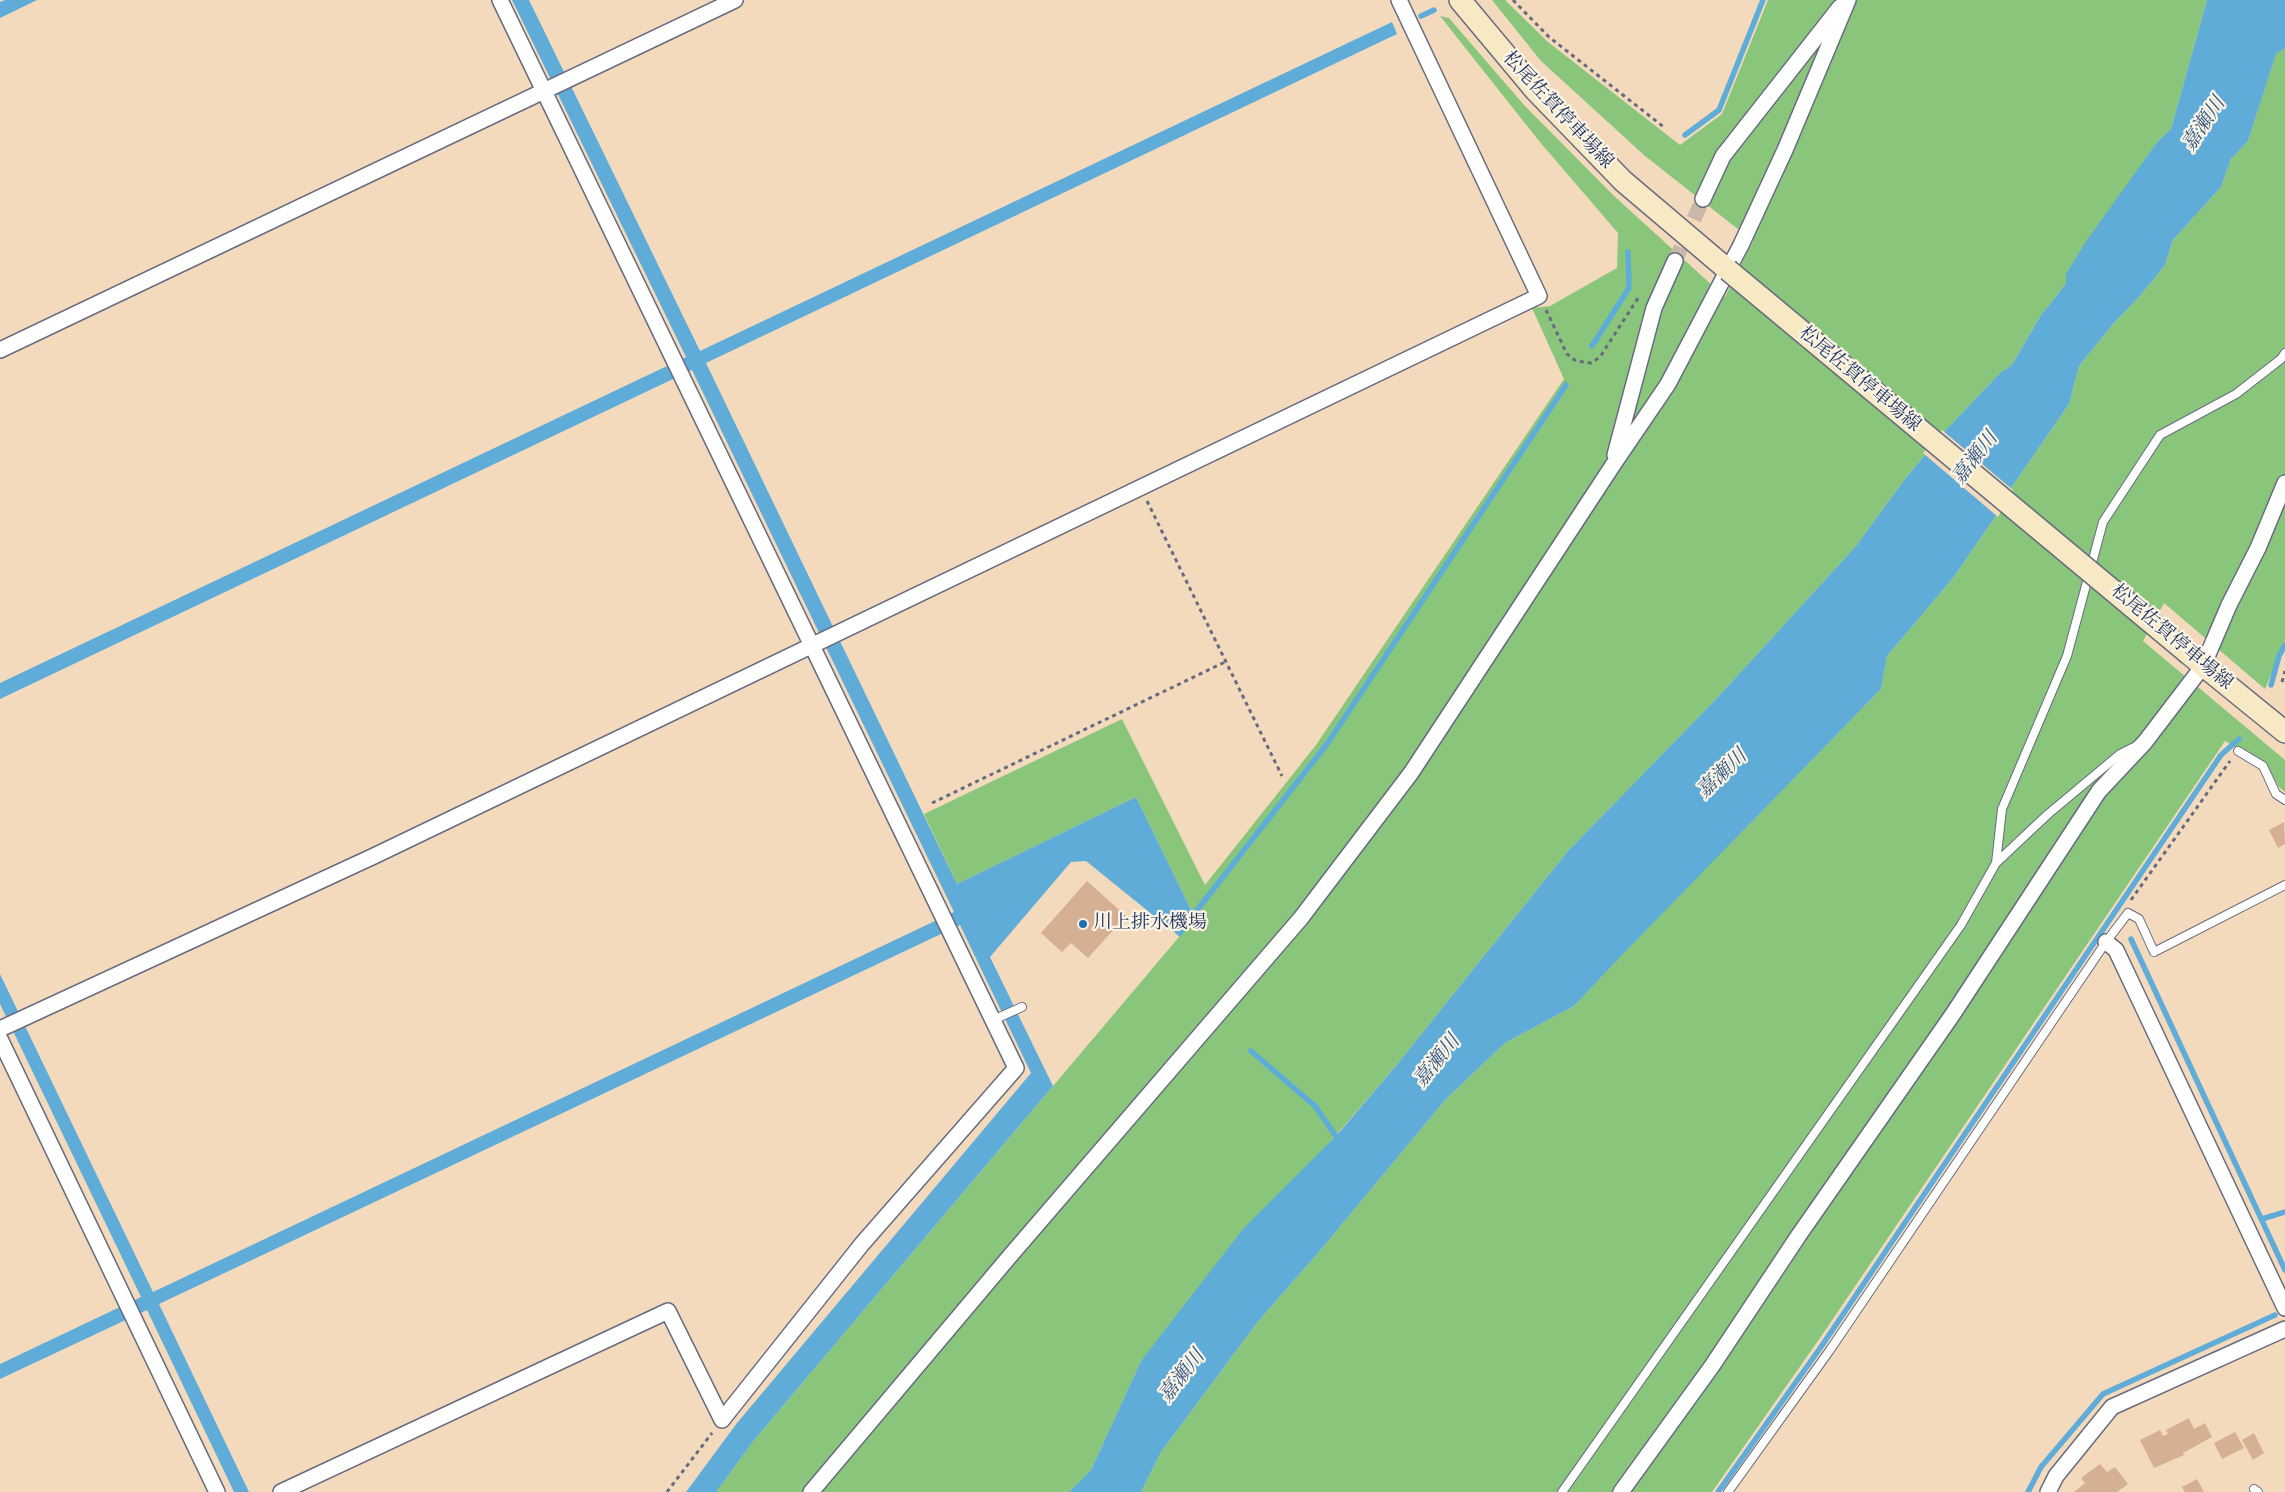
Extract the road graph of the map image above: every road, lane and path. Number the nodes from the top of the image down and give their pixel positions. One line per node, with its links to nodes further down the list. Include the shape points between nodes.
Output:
1 (500, 0): 7 (street)
2 (735, 0): 7 (street)
3 (1399, 0): 13 (street)
4 (1460, 0): 11 (main road, 松尾佐賀停車場線, via 1536,91 1623,181)
5 (1513, 0): 8 (path, via 1549,37)
6 (1847, 0): 9 (street, via 1723,156); 11 (street, via 1785,150)
7 (544, 91): 14 (street); 19 (street)
8 (1665, 128)
9 (1704, 199)
10 (1675, 261): 16 (street, via 1654,308)
11 (1728, 270): 16 (street, via 1668,384); 20 (main road, 松尾佐賀停車場線, bridge)
12 (1641, 294): 13 (path, via 1600,357 1591,363 1576,361 1567,354)
13 (1539, 296): 18 (street)
14 (0, 350)
15 (2285, 353): 30 (lane, via 2236,394 2160,435 2103,522 2067,656 2002,809)
16 (1613, 465): 43 (street, via 1411,773 1302,918)
17 (2285, 484): 20 (street, via 2229,606)
18 (1140, 488): 19 (street); 21 (path)
19 (812, 647): 35 (street); 36 (street)
20 (2196, 660): 24 (main road, 松尾佐賀停車場線); 25 (street)
21 (1225, 662): 27 (path); 29 (path)
22 (2285, 671): 23 (path)
23 (2282, 682)
24 (2285, 732)
25 (2145, 742): 30 (lane, via 2120,754); 45 (street, via 2099,791 1953,1014 1712,1366)
26 (2238, 751): 28 (lane, via 2263,766 2276,794); 32 (path, via 2131,900)
27 (1282, 776)
28 (2285, 800)
29 (932, 803)
30 (1996, 863): 44 (lane, via 1961,925)
31 (2285, 885): 32 (lane, via 2154,952 2139,919)
32 (2128, 913): 33 (lane)
33 (2106, 942): 37 (street, via 2116,950); 46 (lane, via 1830,1350)
34 (1022, 1007): 35 (lane)
35 (992, 1020): 39 (street, via 1016,1068 862,1244)
36 (2, 1032): 40 (street)
37 (2285, 1308)
38 (2285, 1329): 47 (street, via 2112,1407 2056,1476)
39 (722, 1420): 41 (street, via 668,1311); 42 (path)
40 (217, 1492)
41 (282, 1492)
42 (667, 1492)
43 (811, 1492)
44 (1562, 1492)
45 (1621, 1492)
46 (1728, 1492)
47 (2048, 1492)

